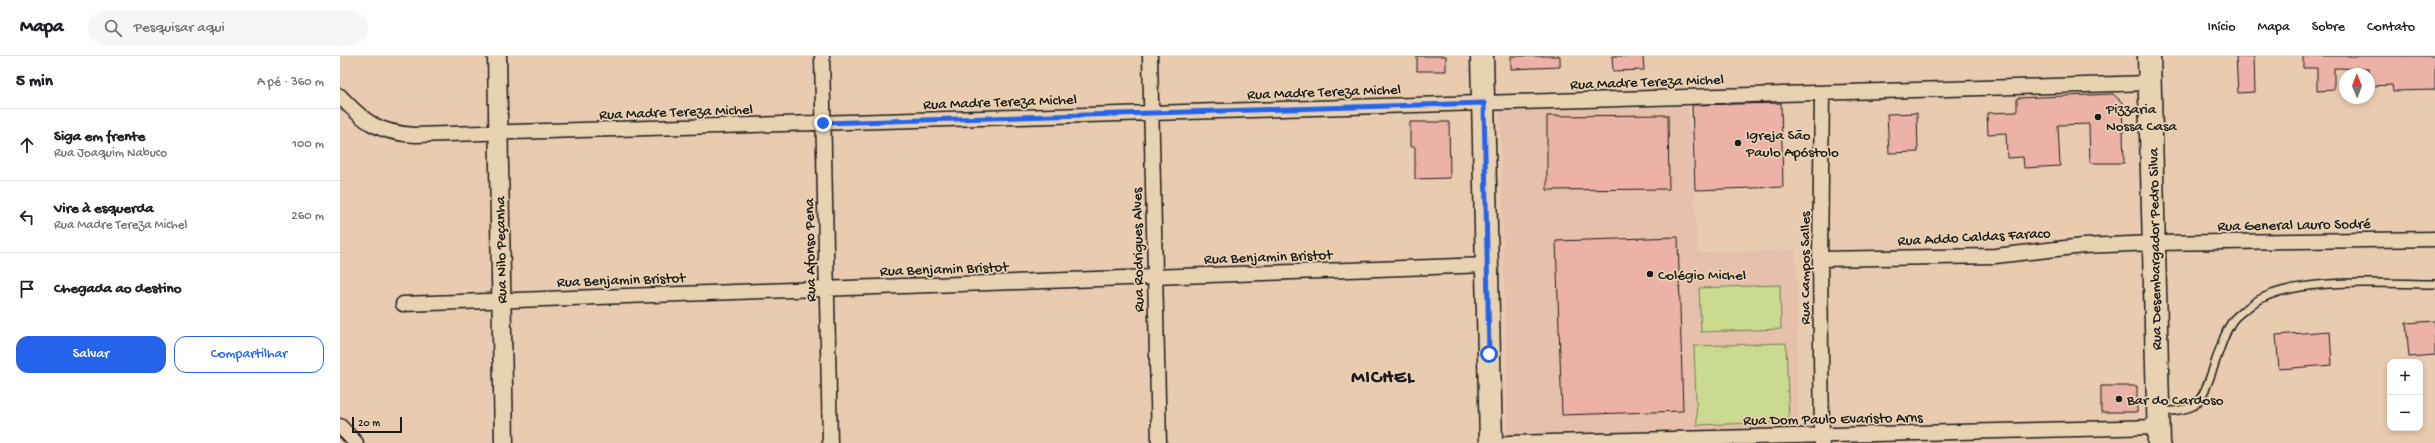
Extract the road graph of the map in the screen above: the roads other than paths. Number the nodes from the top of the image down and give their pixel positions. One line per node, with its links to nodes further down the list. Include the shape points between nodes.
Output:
1 (497, 56): 12 (street, Rua Nilo Peçanha)
2 (822, 56): 11 (street, Rua Afonso Pena)
3 (1150, 56): 10 (street, Rua Rodrigues Alves)
4 (1482, 56): 9 (main road)
5 (2150, 56): 6 (main road, Rua Desembargador Pedro Silva)
6 (2150, 83): 7 (street, Rua Madre Tereza Michel); 14 (main road, Rua Desembargador Pedro Silva)
7 (1822, 93): 9 (street, Rua Madre Tereza Michel); 15 (street, Rua Campos Salles)
8 (340, 96): 12 (street, Rua Madre Tereza Michel, via 363,118 384,131 415,134)
9 (1484, 103): 10 (street, Rua Madre Tereza Michel); 16 (main road)
10 (1151, 113): 11 (street, Rua Madre Tereza Michel); 17 (street, Rua Rodrigues Alves)
11 (823, 123): 12 (street, Rua Madre Tereza Michel); 19 (street, Rua Afonso Pena)
12 (498, 133): 20 (street, Rua Nilo Peçanha)
13 (2435, 239): 14 (street, Rua General Lauro Sodré)
14 (2154, 243): 15 (street, Rua Addo Caldas Faraco, via 2083,246 1995,256); 23 (main road, Rua Desembargador Pedro Silva)
15 (1820, 259): 24 (street, Rua Campos Salles)
16 (1487, 265): 17 (street, Rua Benjamin Bristot); 29 (main road)
17 (1155, 277): 19 (street, Rua Benjamin Bristot); 28 (street, Rua Rodrigues Alves)
18 (2435, 284): 23 (lane, via 2320,286 2286,290 2256,302 2234,319 2221,342 2204,394 2195,406 2184,410)
19 (827, 289): 20 (street, Rua Benjamin Bristot); 27 (street, Rua Afonso Pena)
20 (501, 300): 21 (street, Rua Benjamin Bristot); 26 (street, Rua Nilo Peçanha)
21 (403, 304)
22 (340, 426): 25 (street)
23 (2159, 428): 24 (street, Rua Dom Paulo Evaristo Arns)
24 (1822, 439): 30 (street, Rua Dom Paulo Evaristo Arns)
25 (356, 443)
26 (504, 443)
27 (830, 443)
28 (1159, 443)
29 (1491, 443)
30 (1508, 443)

